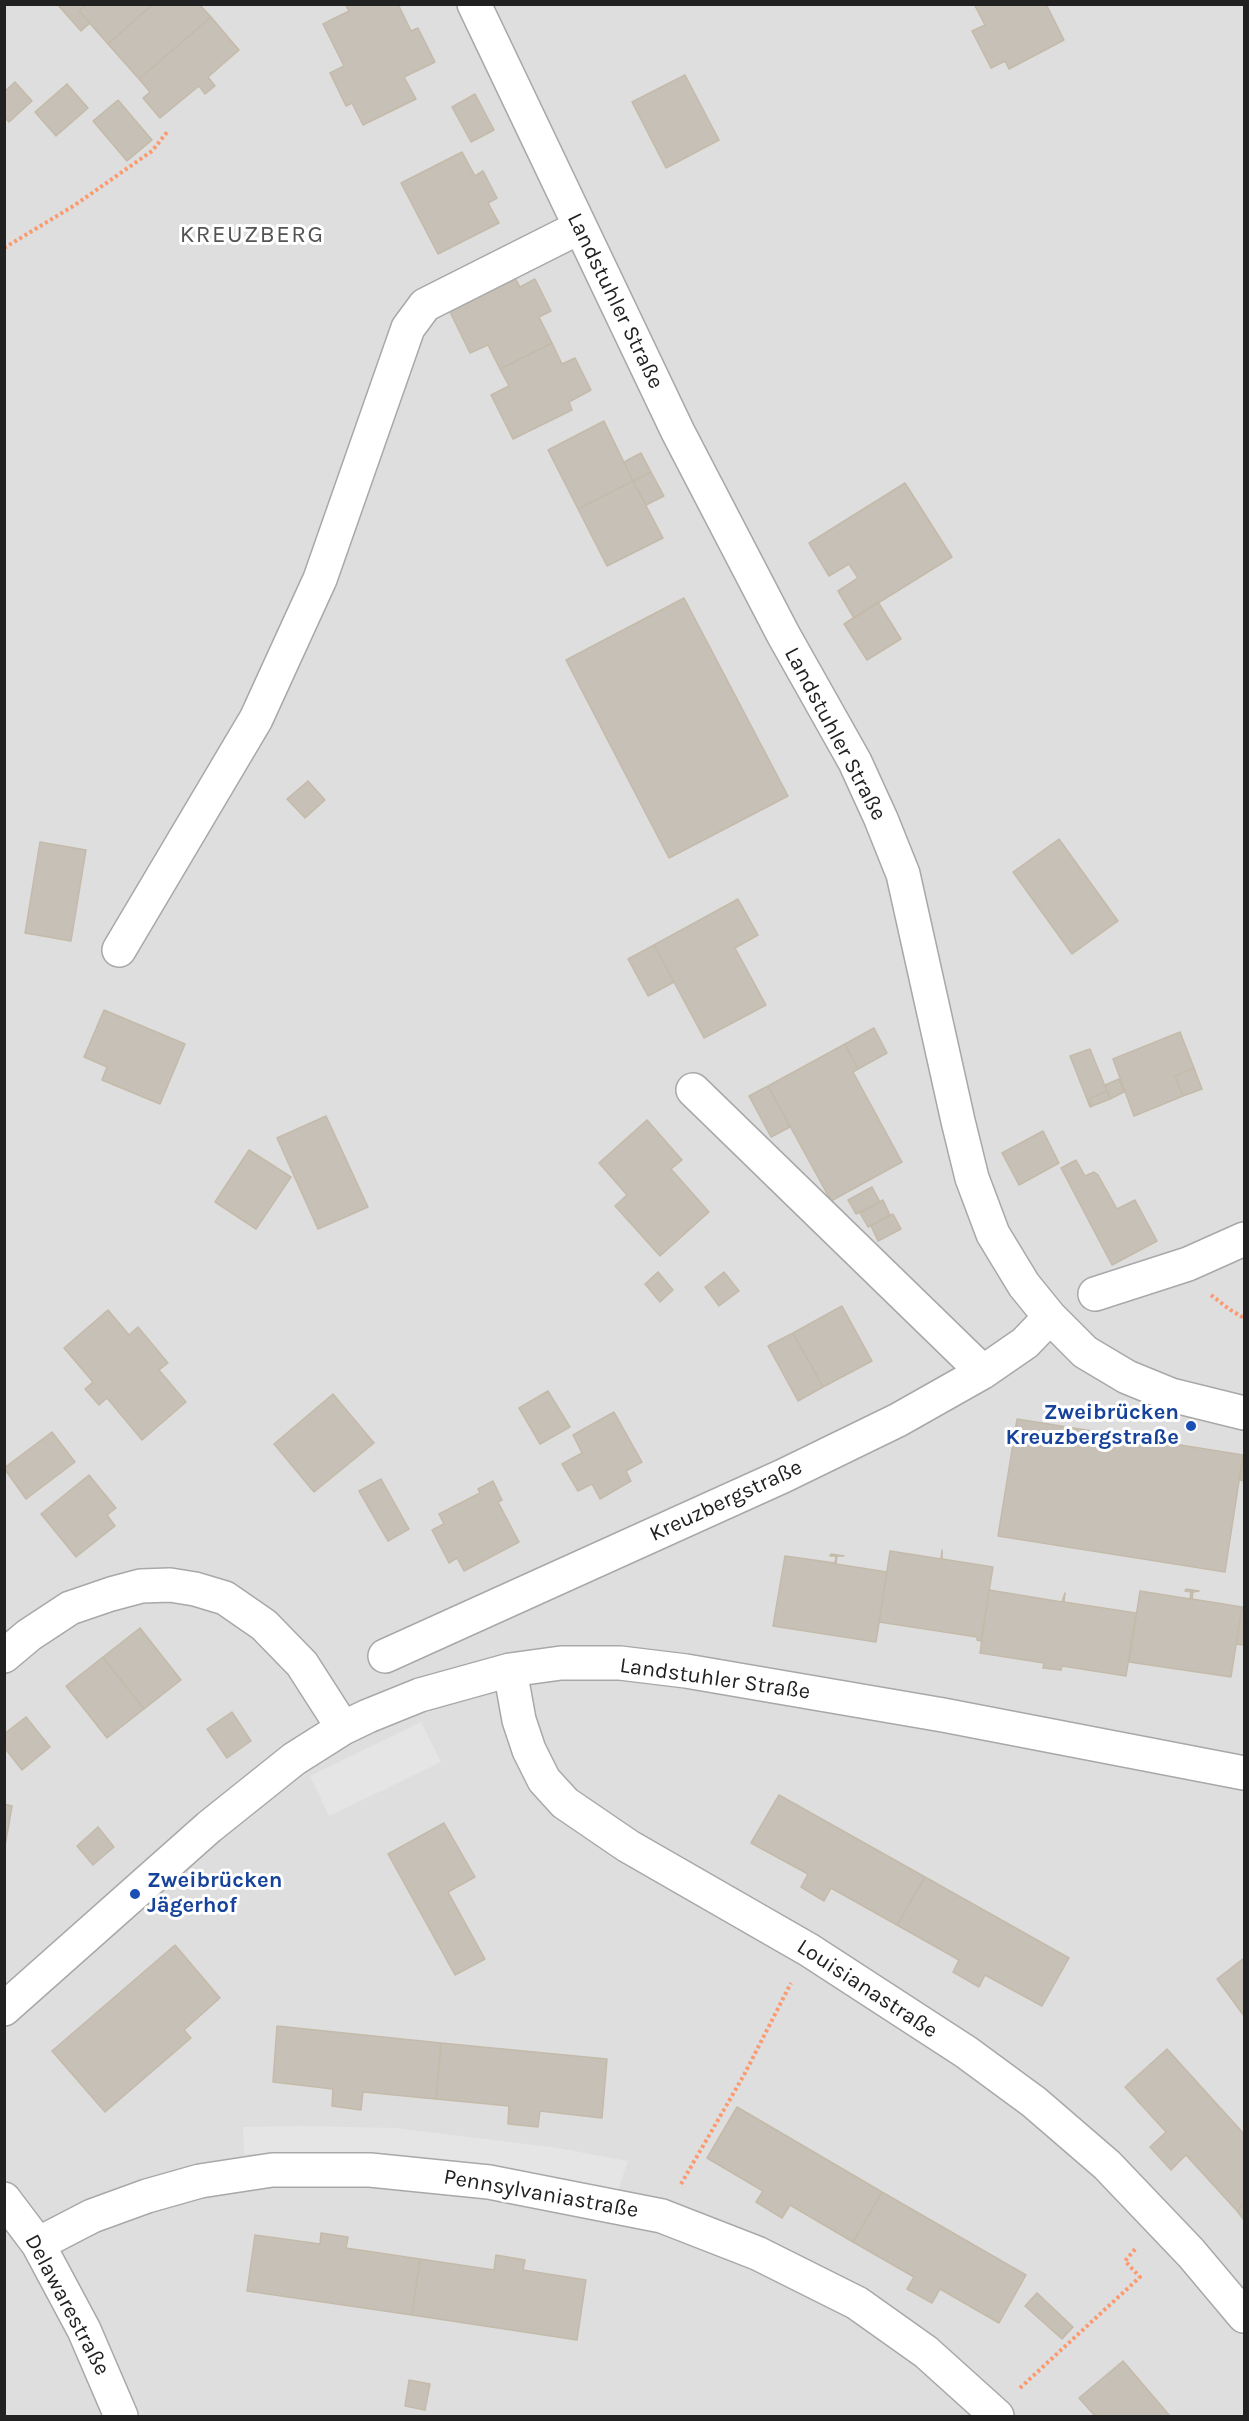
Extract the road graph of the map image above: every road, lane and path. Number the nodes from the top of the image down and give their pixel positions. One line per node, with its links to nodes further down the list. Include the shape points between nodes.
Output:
1 (474, 4): 3 (street, Landstuhler Straße)
2 (168, 131): 4 (path, via 152,151)
3 (580, 227): 5 (street, via 425,305 408,328 320,579 256,719); 9 (street, Landstuhler Straße, via 678,432 882,819 903,874 972,1178 993,1234 1024,1285)
4 (4, 248)
5 (120, 950)
6 (693, 1090): 10 (street)
7 (1245, 1239): 8 (street, via 1188,1264)
8 (1095, 1294)
9 (1050, 1317): 10 (street, Kreuzbergstraße, via 1025,1343); 11 (street, Landstuhler Straße, via 1085,1352 1127,1377 1171,1395)
10 (983, 1372): 13 (street, Kreuzbergstraße, via 898,1420 783,1476)
11 (1245, 1413)
12 (4, 1656): 15 (street, via 70,1608 111,1593 141,1586 195,1589 225,1598 264,1625 302,1664)
13 (385, 1656)
14 (510, 1670): 15 (street, Landstuhler Straße, via 420,1695); 16 (street, Landstuhler Straße, via 561,1663 620,1663 686,1671); 17 (street, Louisianastraße, via 529,1750 544,1780 565,1803 628,1846)
15 (343, 1728): 18 (street, Landstuhler Straße, via 250,1792)
16 (1245, 1773)
17 (809, 1950): 20 (path, via 744,2075); 21 (street, Louisianastraße, via 966,2052 1034,2102 1107,2164)
18 (4, 2009)
19 (4, 2199): 22 (street, Delawarestraße)
20 (662, 2216): 22 (street, Pennsylvaniastraße, via 489,2182 370,2170 272,2170 200,2181 147,2196 92,2216); 24 (street, Pennsylvaniastraße, via 757,2253 857,2303 926,2352)
21 (1160, 2220): 23 (street, Louisianastraße); 24 (path, via 1125,2261 1140,2277)
22 (38, 2244): 25 (street, Delawarestraße, via 84,2330)
23 (1245, 2316)
24 (995, 2415)
25 (121, 2416)

